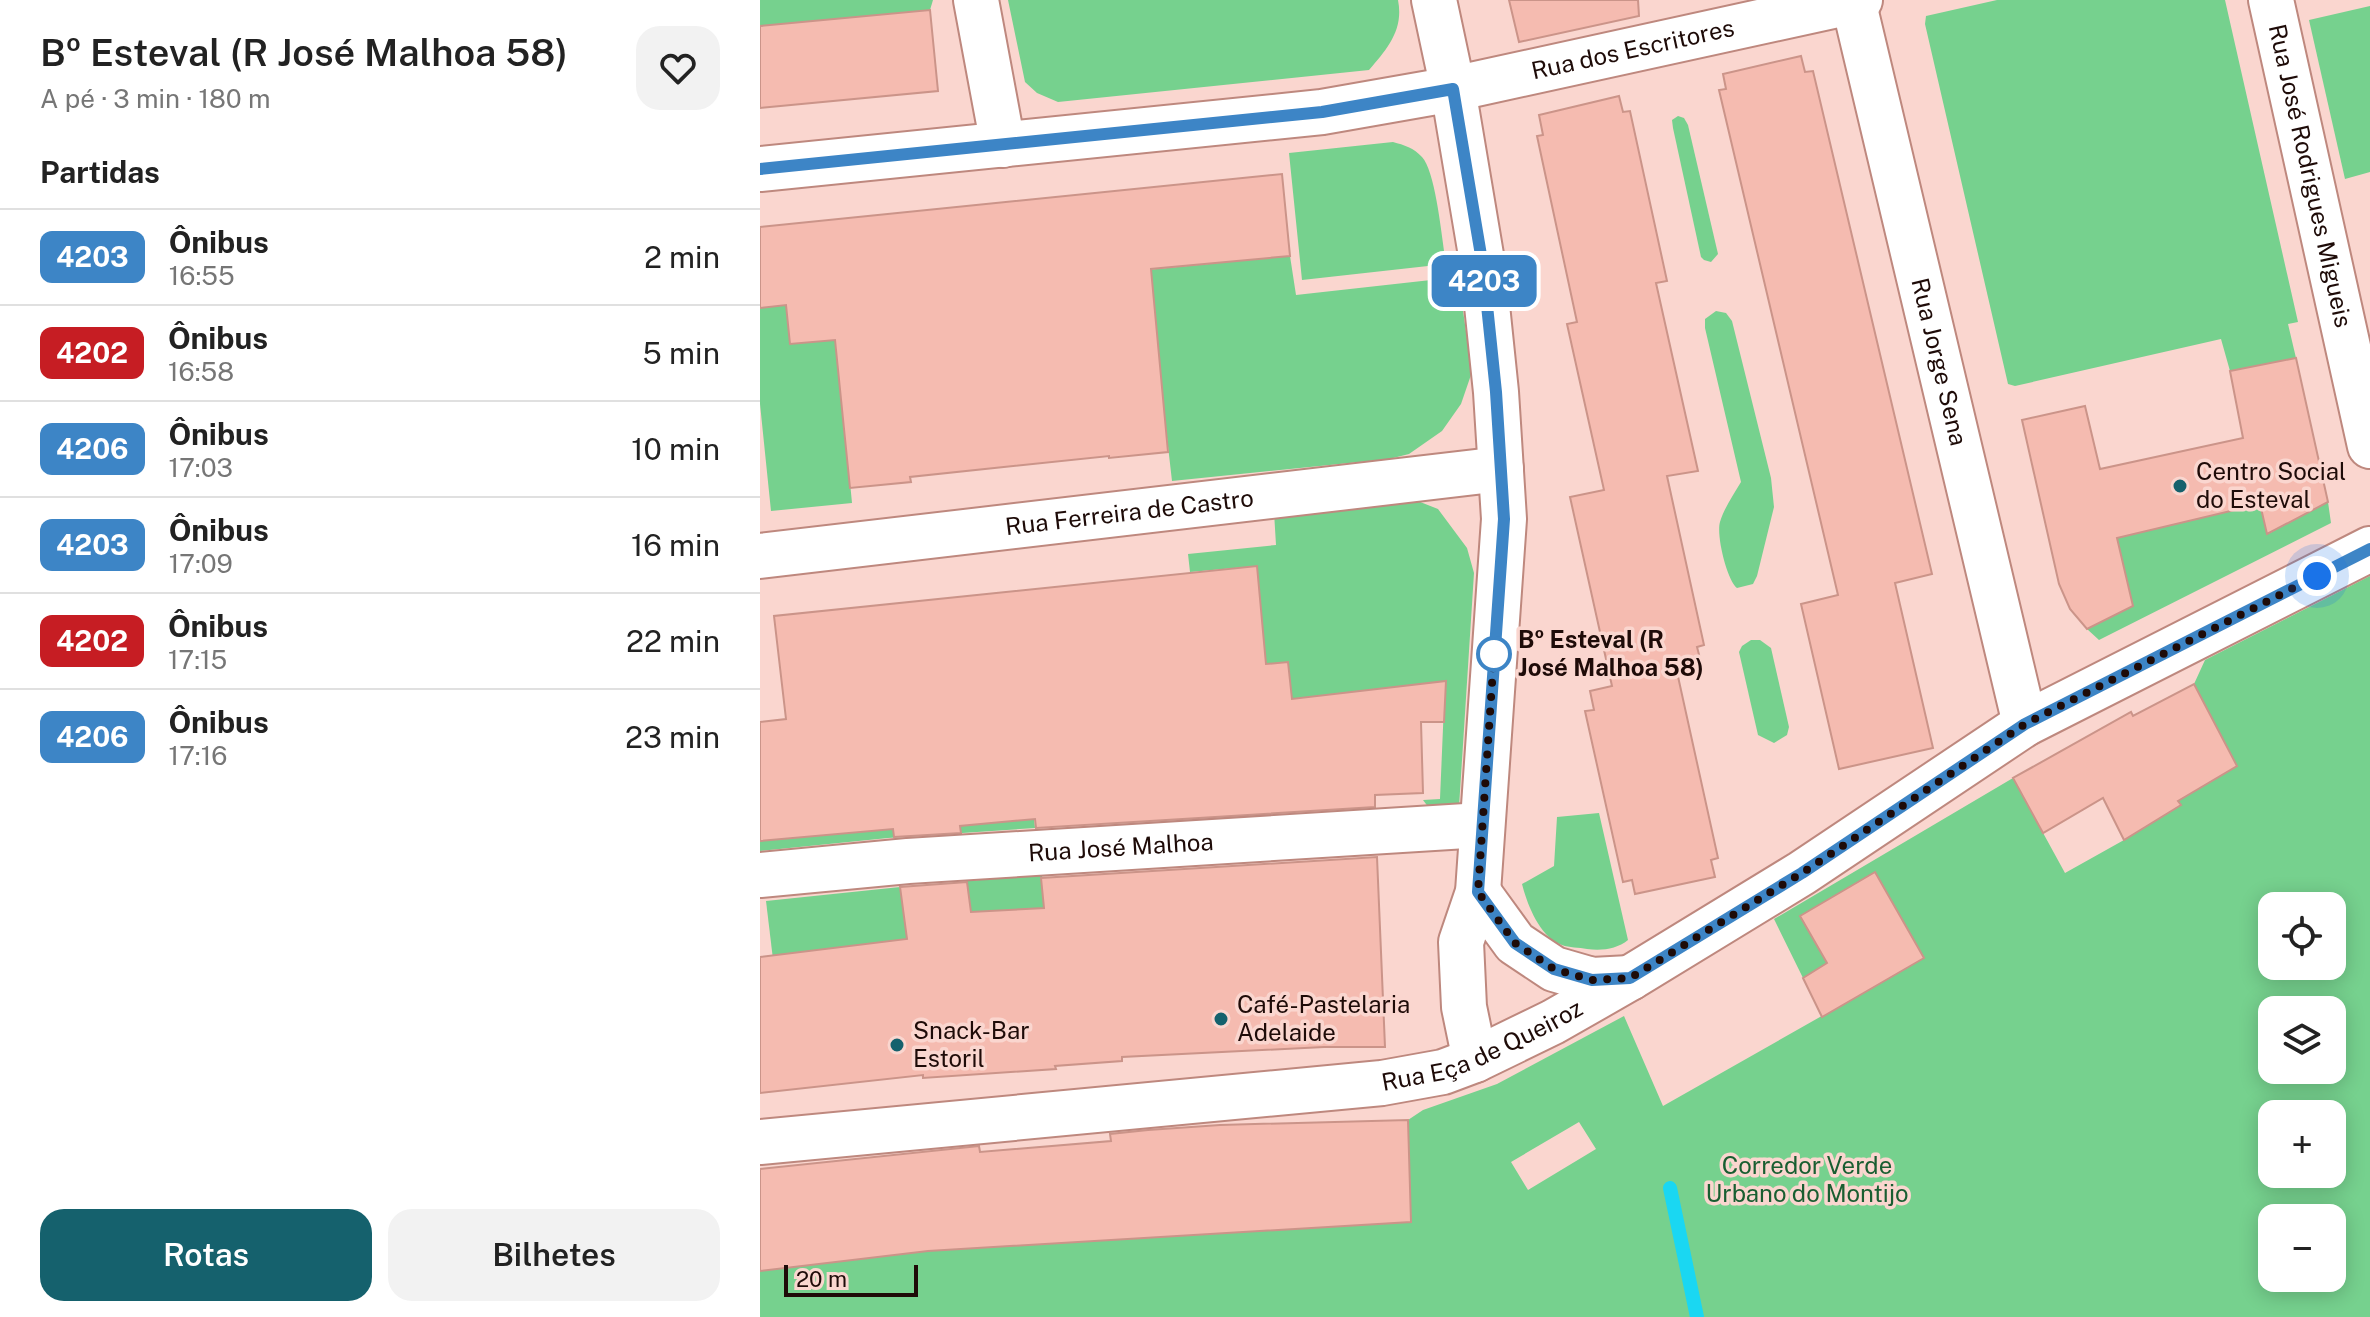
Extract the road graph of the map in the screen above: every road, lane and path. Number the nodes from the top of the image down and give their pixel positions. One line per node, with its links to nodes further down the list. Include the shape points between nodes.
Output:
1 (976, 0): 6 (street)
2 (1434, 0): 5 (street)
3 (1856, 0): 5 (street, Rua dos Escritores); 12 (street, Rua Jorge Sena)
4 (2271, 0): 8 (street, Rua José Rodrigues Migueis)
5 (1453, 89): 6 (street, Rua dos Escritores, via 1322,112); 9 (street, via 1483,267)
6 (1003, 145): 7 (street, Rua dos Escritores)
7 (760, 169)
8 (2370, 446)
9 (1501, 469): 11 (street, Rua Ferreira de Castro); 13 (street, via 1504,519)
10 (2370, 549): 12 (street, Rua Eça de Queiroz)
11 (760, 556)
12 (2025, 724): 16 (street, Rua Eça de Queiroz, via 1802,873)
13 (1482, 825): 14 (street, Rua José Malhoa); 15 (street)
14 (760, 875)
15 (1478, 892): 16 (street, via 1515,943 1554,969 1592,980); 17 (street, via 1461,942 1464,1007)
16 (1630, 978): 17 (street, Rua Eça de Queiroz)
17 (1475, 1060): 18 (street, Rua Eça de Queiroz, via 1382,1083)
18 (760, 1142)

